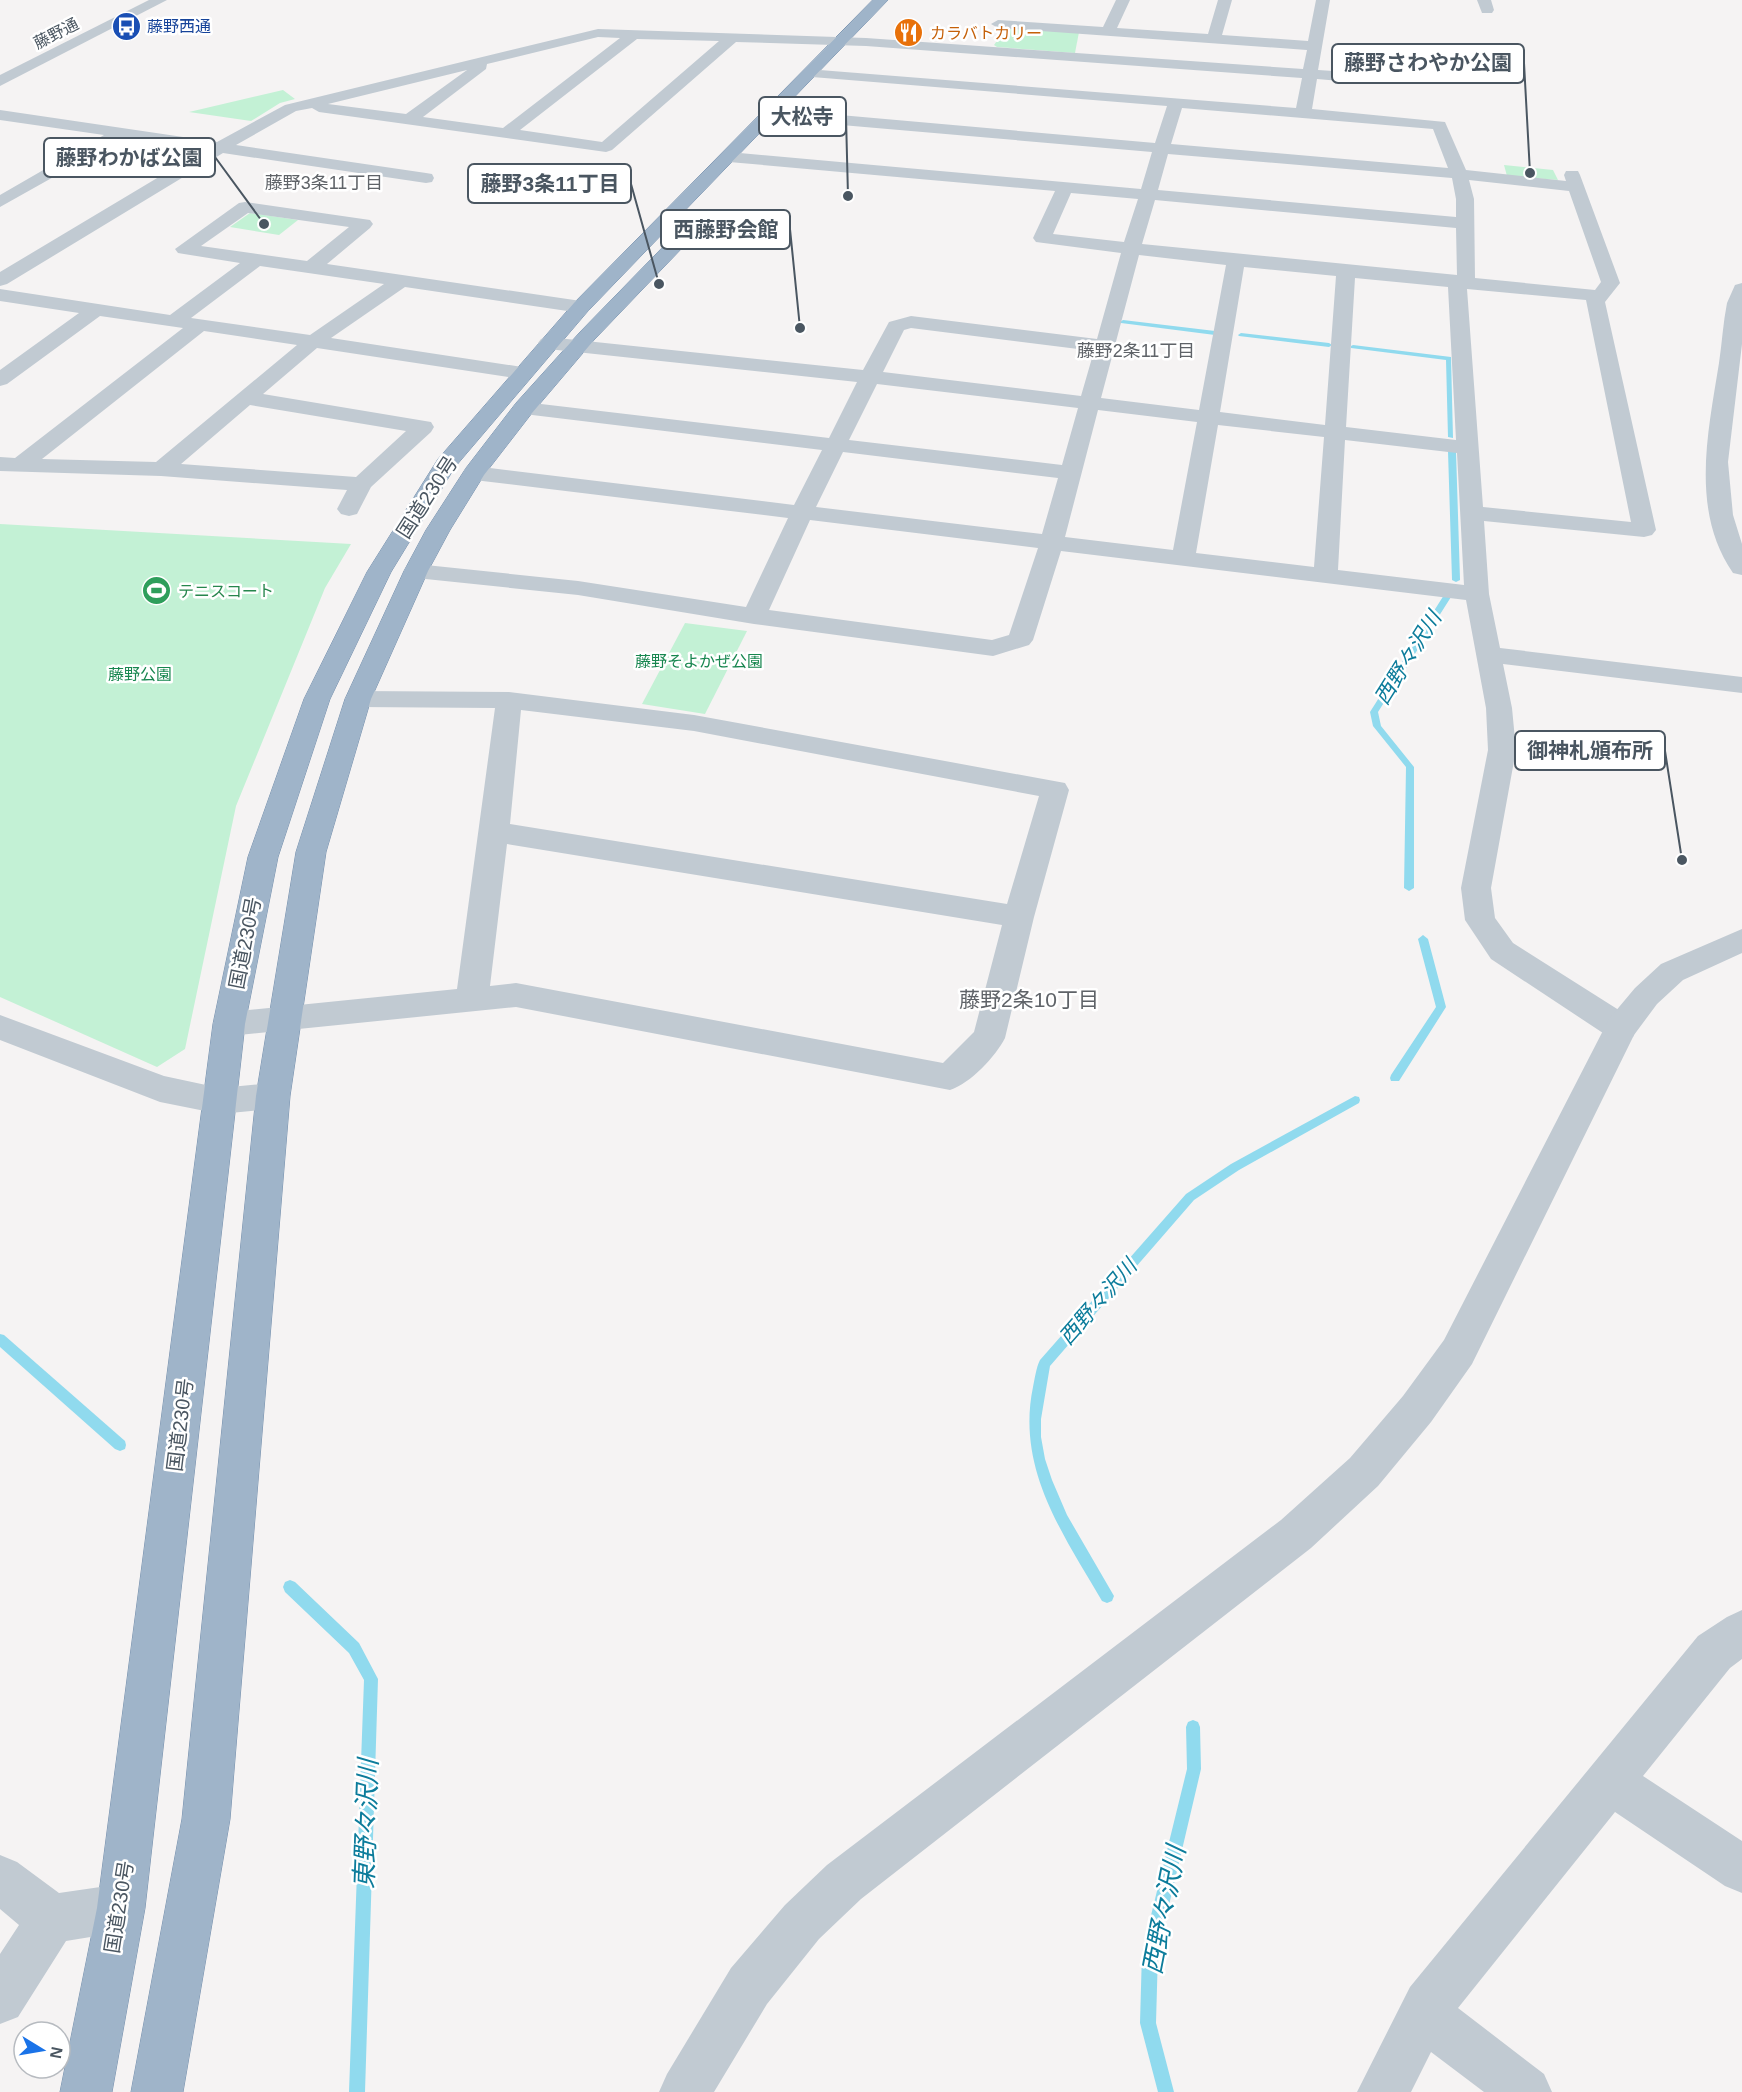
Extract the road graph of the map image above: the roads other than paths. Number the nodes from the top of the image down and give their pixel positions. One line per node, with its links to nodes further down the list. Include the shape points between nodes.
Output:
1 (160, 0): 21 (street, 藤野通)
2 (881, 0): 13 (highway, 国道230号)
3 (905, 0): 13 (highway, 国道230号)
4 (1123, 0): 9 (street)
5 (1225, 0): 12 (street)
6 (1323, 0): 14 (street)
7 (1011, 8): 8 (street)
8 (998, 24): 9 (street); 15 (street)
9 (1108, 32): 12 (street)
10 (634, 34): 11 (street); 16 (street, via 598,33); 34 (street)
11 (733, 37): 13 (street); 34 (street, via 606,147)
12 (1214, 39): 14 (street)
13 (854, 41): 15 (street); 18 (highway, 国道230号)
14 (1315, 46): 19 (street)
15 (976, 50): 17 (street)
16 (489, 58): 25 (street); 30 (street)
17 (1133, 62): 19 (street); 23 (street)
18 (824, 73): 22 (street); 28 (highway, 国道230号)
19 (1310, 75): 20 (street); 26 (street)
20 (1363, 78)
21 (0, 81)
22 (997, 87): 23 (street); 32 (street)
23 (1116, 97): 24 (street)
24 (1176, 102): 26 (street); 36 (street)
25 (302, 105): 30 (street); 35 (street)
26 (1303, 113): 38 (street, via 1439,125)
27 (0, 115): 29 (street)
28 (783, 115): 32 (street); 37 (highway, 国道230号)
29 (30, 119): 31 (street); 33 (street)
30 (409, 120): 34 (street)
31 (10, 130)
32 (975, 132): 36 (street); 39 (street)
33 (120, 133): 35 (street); 43 (street)
34 (506, 133)
35 (219, 148): 40 (street); 50 (street)
36 (1162, 149): 38 (street); 42 (street)
37 (743, 158): 39 (street); 56 (highway, 国道230号); 61 (highway, 国道230号)
38 (1459, 174): 44 (street); 55 (street, via 1574,181 1611,283)
39 (952, 177): 41 (street)
40 (426, 178)
41 (1065, 188): 42 (street); 45 (street, via 1042,238)
42 (1148, 195): 44 (street); 45 (street)
43 (0, 202)
44 (1465, 223): 52 (street)
45 (1131, 249): 47 (street); 62 (street)
46 (256, 260): 48 (street); 48 (street, via 184,249 245,207 364,224); 58 (street)
47 (1236, 261): 49 (street); 69 (street)
48 (312, 267): 51 (street)
49 (1346, 270): 52 (street); 70 (street)
50 (0, 280)
51 (401, 281): 56 (street); 60 (street)
52 (1461, 282): 55 (street); 72 (street)
53 (1742, 289): 83 (street, via 1715,478 1721,516)
54 (0, 295): 57 (street)
55 (1599, 296): 80 (street, via 1595,301 1644,530)
56 (581, 307): 61 (highway, 国道230号)
57 (97, 309): 58 (street); 65 (street)
58 (174, 321): 59 (street)
59 (200, 325): 60 (street); 73 (street)
60 (313, 342): 63 (street); 66 (street)
61 (563, 345): 63 (highway, 国道230号); 64 (street); 68 (highway, 国道230号)
62 (1105, 346): 64 (street, via 911,322 896,326); 67 (street)
63 (522, 373): 97 (highway, 国道230号, via 446,464 379,572 317,699 263,856)
64 (870, 377): 67 (street); 71 (street)
65 (0, 380)
66 (246, 398): 74 (street); 77 (street, via 423,427)
67 (1089, 404): 69 (street); 75 (street)
68 (524, 408): 71 (street); 76 (highway, 国道230号)
69 (1207, 419): 70 (street); 82 (street)
70 (1335, 433): 72 (street); 85 (street)
71 (836, 445): 75 (street); 79 (street)
72 (1467, 448): 80 (street)
73 (10, 464): 74 (street)
74 (161, 469): 77 (street)
75 (1071, 472): 81 (street)
76 (474, 473): 79 (street); 84 (highway, 国道230号)
77 (361, 484): 78 (street)
78 (349, 509)
79 (802, 512): 81 (street); 87 (street)
80 (1472, 513): 86 (street)
81 (1052, 542): 82 (street); 87 (street, via 1020,640 993,648)
82 (1183, 558): 85 (street)
83 (1742, 568)
84 (416, 571): 87 (street, via 578,588); 90 (highway, 国道230号)
85 (1325, 576): 86 (street)
86 (1477, 594): 88 (street)
87 (754, 616)
88 (1488, 654): 89 (street); 99 (street, via 1499,708 1502,750 1476,888 1480,920 1502,951)
89 (1742, 686)
90 (358, 699): 91 (street); 96 (highway, 国道230号, via 311,852)
91 (509, 700): 92 (street); 93 (street, via 694,723 1055,790)
92 (494, 835): 93 (street, via 515,834); 95 (street)
93 (1019, 917): 95 (street, via 989,1038 950,1077 516,995)
94 (1742, 940): 99 (street, via 1672,972 1646,996)
95 (472, 998): 96 (street)
96 (284, 1019): 97 (street); 100 (highway, 国道230号)
97 (229, 1024): 101 (highway, 国道230号)
98 (0, 1027): 101 (street, via 160,1089)
99 (1621, 1028): 112 (street, via 1458,1352 1364,1472 1296,1534 844,1882 802,1922 749,1986)
100 (273, 1096): 101 (street); 111 (highway, 国道230号, via 206,1819)
101 (220, 1101): 106 (highway, 国道230号)
102 (1742, 1632): 103 (street, via 1714,1652)
103 (1610, 1781): 104 (street); 109 (street)
104 (1742, 1869)
105 (0, 1879): 107 (street)
106 (121, 1908): 107 (street); 110 (highway, 国道230号)
107 (52, 1919): 108 (street)
108 (0, 1999)
109 (1424, 2014): 113 (street); 114 (street)
110 (86, 2092)
111 (157, 2092)
112 (685, 2092)
113 (1383, 2092)
114 (1526, 2092)

